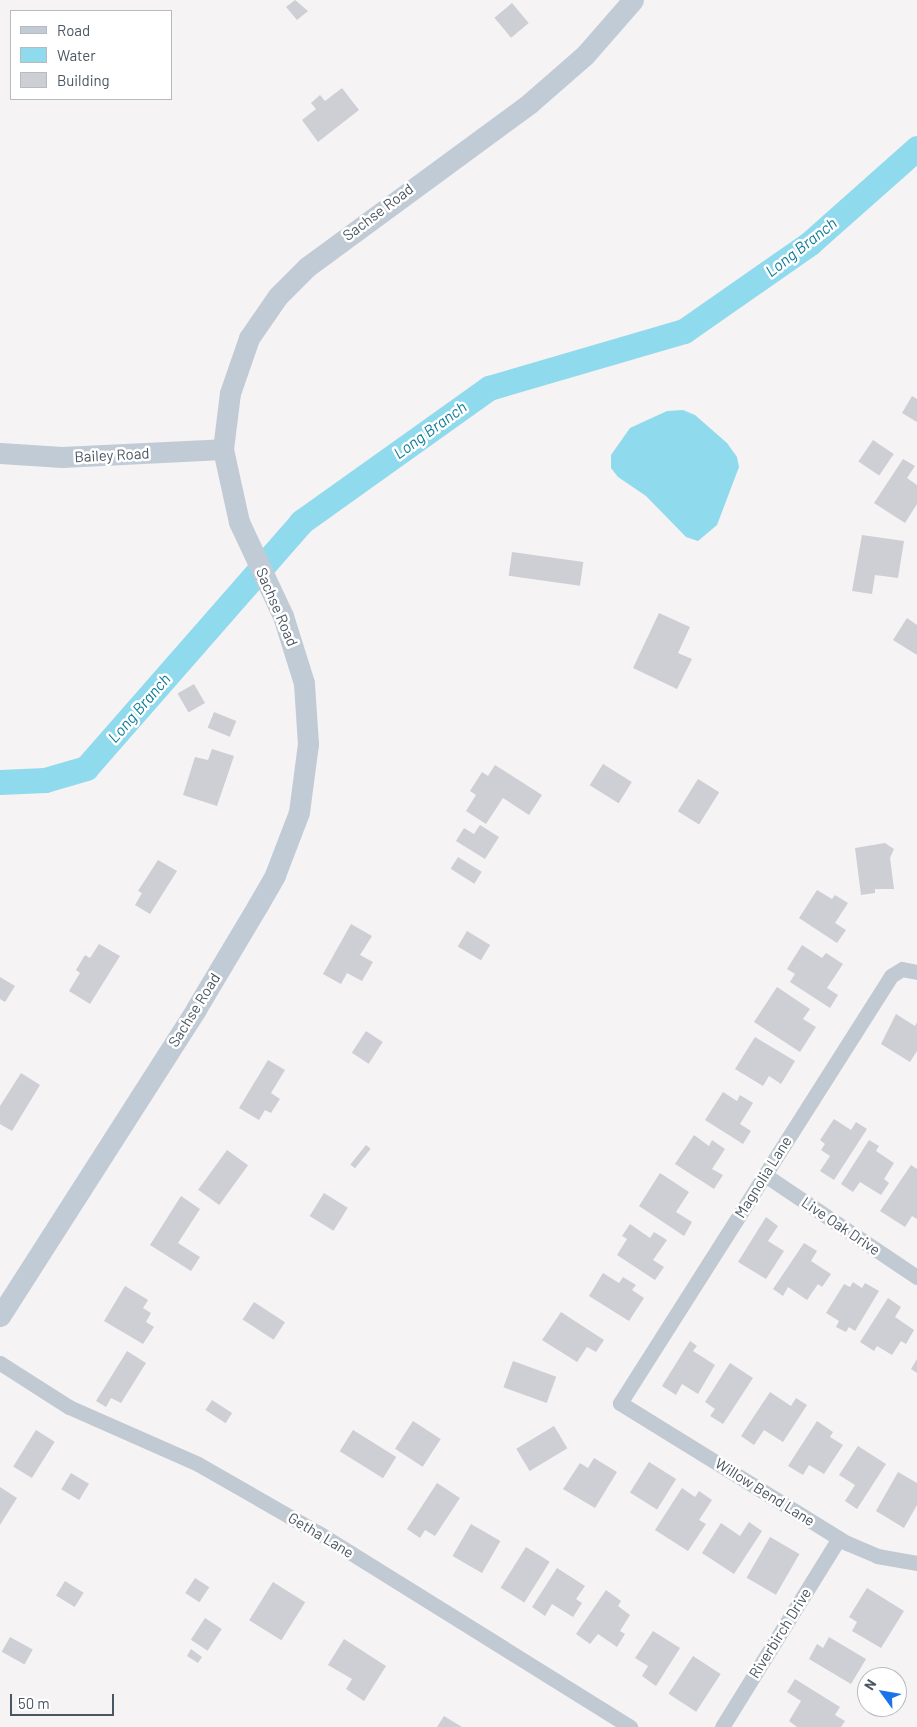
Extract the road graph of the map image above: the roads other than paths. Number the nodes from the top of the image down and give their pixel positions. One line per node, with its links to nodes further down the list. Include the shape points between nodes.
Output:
1 (633, 0): 2 (main road, Sachse Road, via 585,55 530,103 353,231 307,267 278,296 249,338 238,364 230,393)
2 (223, 449): 3 (main road, Bailey Road, via 62,457); 7 (main road, Sachse Road, via 240,522 277,601 304,683 308,720 307,765 293,832 275,875 209,986)
3 (0, 453)
4 (917, 972): 5 (street, Magnolia Lane, via 902,969 891,976)
5 (765, 1174): 6 (street, Live Oak Drive); 9 (street, Magnolia Lane)
6 (917, 1277)
7 (0, 1316)
8 (0, 1363): 12 (street, Getha Lane, via 69,1407 198,1464 322,1535)
9 (620, 1403): 10 (street, Willow Bend Lane)
10 (838, 1538): 11 (street, Willow Bend Lane, via 876,1556); 13 (street, Riverbirch Drive)
11 (917, 1563)
12 (630, 1727)
13 (722, 1727)

